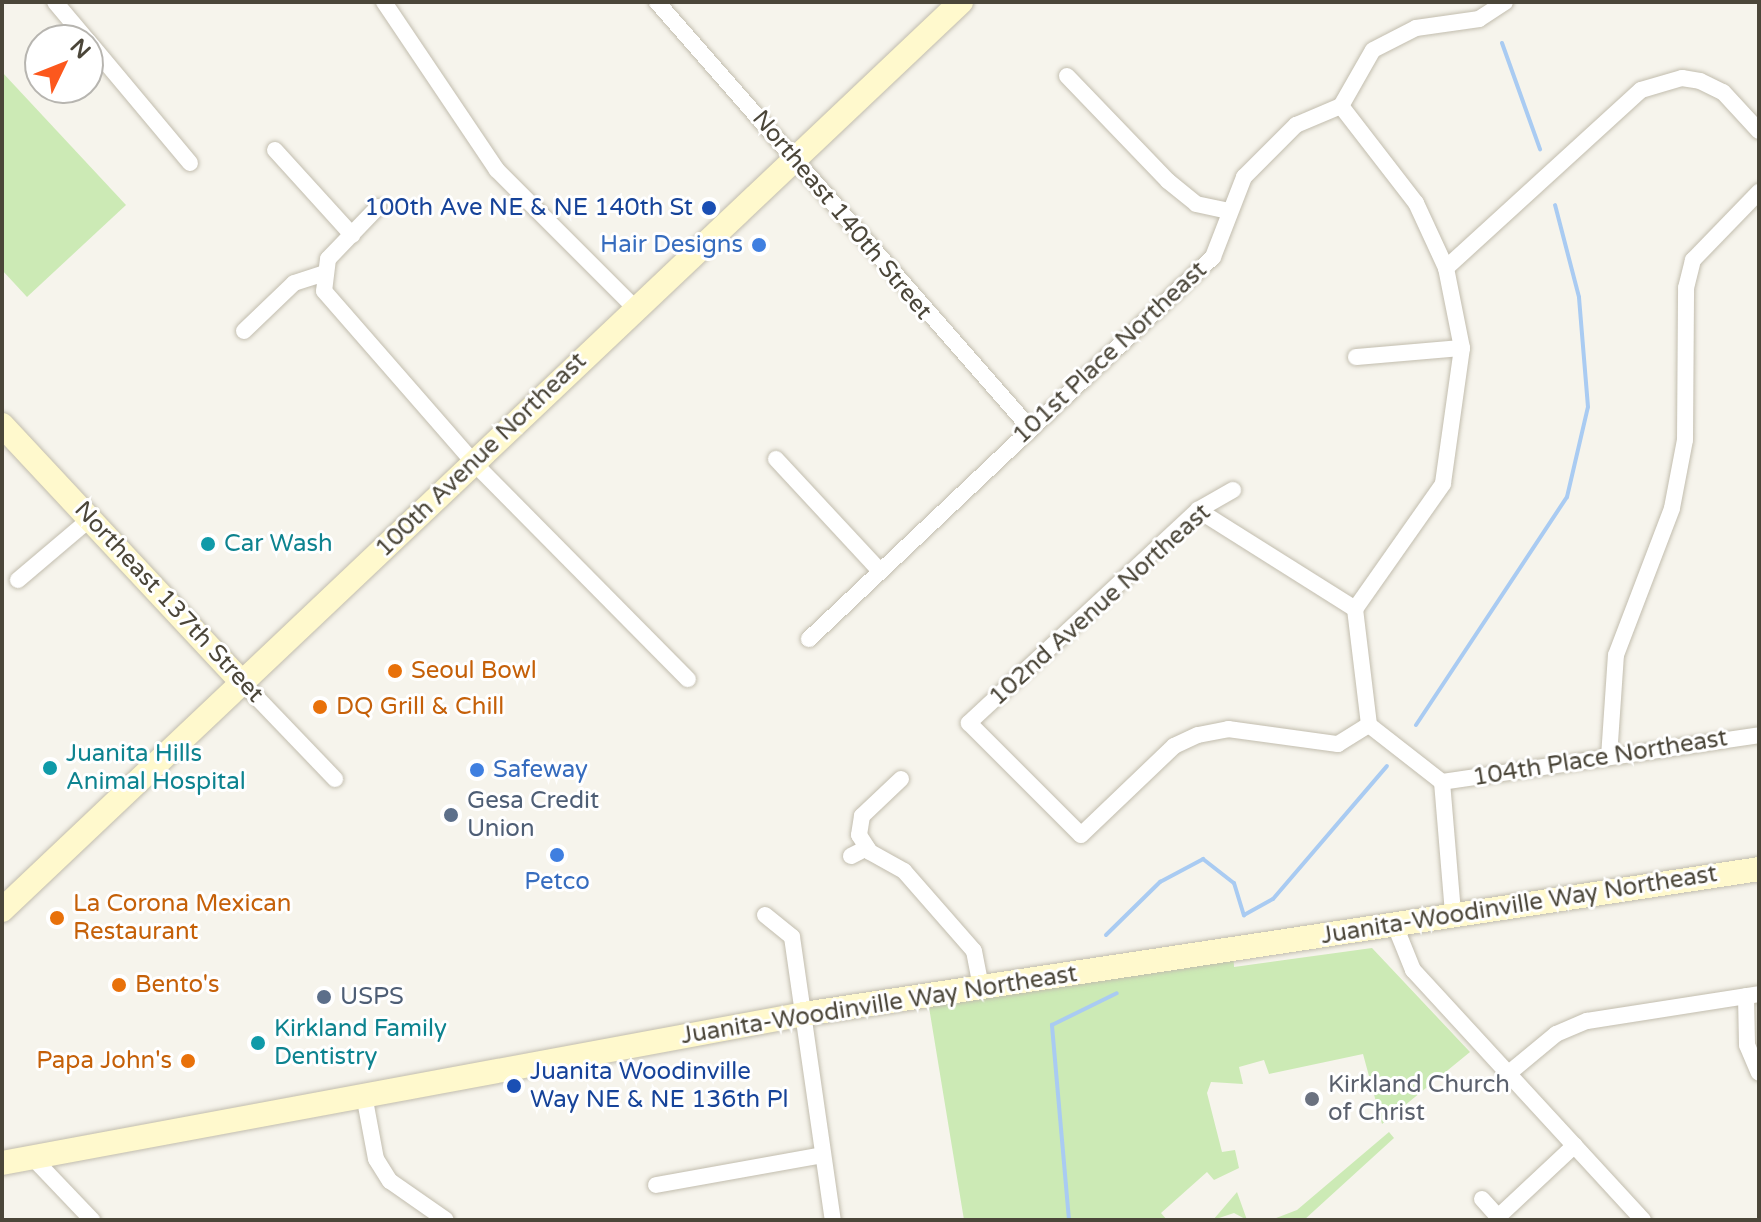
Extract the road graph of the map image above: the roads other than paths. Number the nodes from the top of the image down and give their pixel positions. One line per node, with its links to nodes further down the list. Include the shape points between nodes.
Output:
1 (55, 2): 6 (street)
2 (384, 2): 20 (street, via 497,170)
3 (657, 2): 12 (street, Northeast 140th Street)
4 (1505, 2): 9 (street, via 1479,19 1393,35 1356,71)
5 (953, 5): 12 (main road, 100th Avenue Northeast)
6 (74, 24)
7 (104, 60): 13 (street)
8 (1067, 76): 16 (street, via 1168,181 1196,204)
9 (1341, 106): 16 (street, 101st Place Northeast, via 1296,125 1265,152); 18 (street, via 1416,203)
10 (1759, 131): 18 (street, via 1723,92 1682,78 1641,90)
11 (275, 150): 17 (street)
12 (797, 157): 20 (main road, 100th Avenue Northeast); 25 (street, Northeast 140th Street, via 882,254 909,298)
13 (190, 163)
14 (1759, 192): 39 (street, via 1693,260 1686,288 1685,440 1672,508 1616,655)
15 (378, 207): 17 (street)
16 (1228, 211): 25 (street, 101st Place Northeast, via 1213,257)
17 (352, 235): 19 (street)
18 (1446, 268): 22 (street)
19 (322, 274): 21 (street, via 294,283); 27 (street, via 324,291)
20 (634, 307): 27 (main road, 100th Avenue Northeast)
21 (244, 331)
22 (1462, 348): 23 (street); 33 (street, via 1443,484)
23 (1356, 357)
24 (2, 425): 30 (main road, Northeast 137th Street)
25 (1029, 427): 31 (street, 101st Place Northeast)
26 (776, 459): 31 (street)
27 (474, 463): 35 (street); 36 (main road, 100th Avenue Northeast)
28 (1233, 490): 29 (street, 102nd Avenue Northeast)
29 (1198, 510): 33 (street); 37 (street, 102nd Avenue Northeast, via 969,723 1081,835 1174,746 1198,735 1228,729 1338,744)
30 (91, 518): 32 (street); 36 (main road, Northeast 137th Street)
31 (880, 571): 34 (street, 101st Place Northeast)
32 (18, 580)
33 (1355, 609): 37 (street)
34 (809, 639)
35 (688, 679)
36 (243, 683): 40 (street, Northeast 137th Street); 46 (main road, 100th Avenue Northeast)
37 (1369, 725): 42 (street)
38 (1759, 735): 39 (street, 104th Place Northeast)
39 (1609, 757): 42 (street, 104th Place Northeast)
40 (335, 779)
41 (901, 779): 43 (street, via 862,816 859,835)
42 (1442, 782): 47 (street)
43 (867, 848): 44 (street); 50 (street, via 904,871 974,951)
44 (851, 856)
45 (1759, 869): 47 (main road, Juanita-Woodinville Way Northeast)
46 (2, 910)
47 (1453, 914): 49 (main road, Juanita-Woodinville Way Northeast)
48 (765, 915): 52 (street, via 792,937)
49 (1394, 923): 50 (main road, Juanita-Woodinville Way Northeast); 53 (street, via 1413,970)
50 (981, 987): 52 (main road, Juanita-Woodinville Way Northeast)
51 (1752, 995): 53 (street, via 1587,1021 1556,1034); 54 (street, via 1747,1045)
52 (804, 1014): 55 (main road, Juanita-Woodinville Way Northeast); 57 (street)
53 (1509, 1073): 56 (street)
54 (1759, 1073)
55 (364, 1095): 58 (main road, Juanita-Woodinville Way Northeast); 63 (street, via 376,1159 390,1181)
56 (1575, 1145): 61 (street, via 1498,1217); 65 (street)
57 (822, 1155): 60 (street); 64 (street)
58 (33, 1158): 59 (main road, Juanita-Woodinville Way Northeast); 62 (street)
59 (2, 1163)
60 (656, 1185)
61 (1482, 1199)
62 (92, 1220)
63 (446, 1220)
64 (833, 1220)
65 (1643, 1220)

